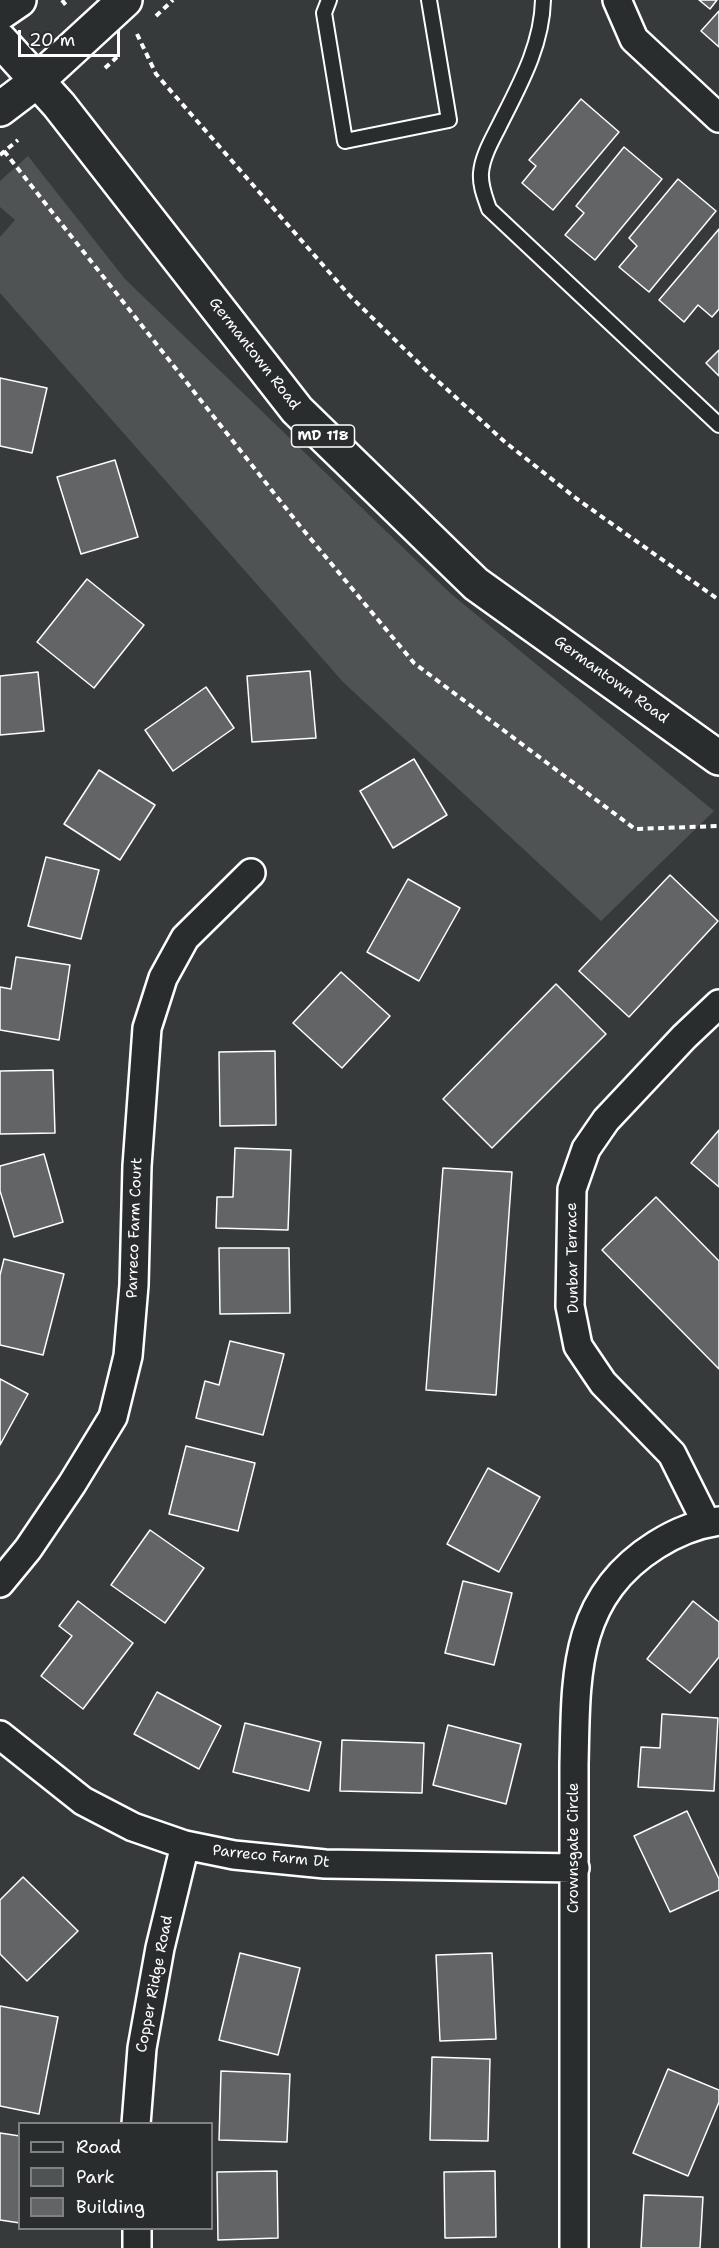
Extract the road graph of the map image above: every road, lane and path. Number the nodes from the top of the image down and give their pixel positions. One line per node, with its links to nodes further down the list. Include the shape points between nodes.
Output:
1 (19, 0): 7 (main road)
2 (125, 0): 12 (main road)
3 (329, 0): 4 (lane, via 324,13 345,141 449,120)
4 (429, 0)
5 (543, 0): 16 (lane, via 531,60 480,172 489,209)
6 (617, 0): 14 (street, via 634,39)
7 (0, 13)
8 (0, 40): 12 (main road, Germantown Road / MD 118)
9 (130, 41): 17 (path, via 136,33 156,74 187,111 350,296 430,374 504,442)
10 (118, 56): 11 (path)
11 (112, 63)
12 (37, 81): 13 (main road); 18 (main road, Germantown Road / MD 118, via 297,410 321,434 476,584)
13 (0, 109)
14 (719, 118)
15 (2, 153): 19 (path, via 414,663 635,829)
16 (719, 425)
17 (719, 600)
18 (719, 758)
19 (719, 826)
20 (251, 873): 23 (street, Parreco Farm Court, via 185,938 163,978 147,1028 129,1344 113,1417 41,1531)
21 (719, 1004): 22 (street, Dunbar Terrace, via 606,1120 586,1149 572,1189 570,1306 579,1346 603,1383 672,1454)
22 (712, 1522): 26 (street, Crownsgate Circle, via 674,1534 645,1552 621,1572 599,1602 584,1640 576,1687)
23 (0, 1583)
24 (0, 1735): 25 (street, Parreco Farm Dt, via 83,1801 133,1827)
25 (184, 1845): 26 (street, Parreco Farm Dt, via 234,1855 325,1864); 27 (street, Copper Ridge Road, via 142,2048)
26 (575, 1868): 30 (street, Crownsgate Circle)
27 (136, 2122)
28 (137, 2230): 29 (street)
29 (137, 2248)
30 (574, 2248)

